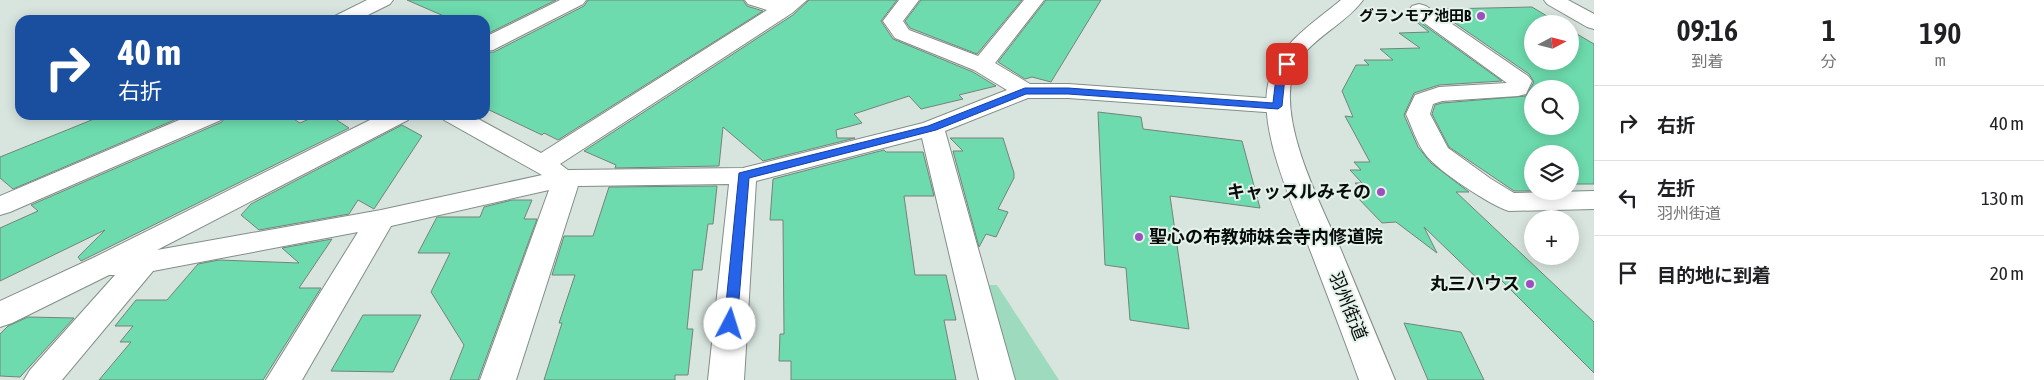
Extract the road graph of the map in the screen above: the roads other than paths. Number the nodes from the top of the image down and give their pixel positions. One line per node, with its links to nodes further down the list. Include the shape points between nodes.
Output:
1 (383, 0): 10 (street)
2 (576, 0): 12 (street)
3 (755, 0): 8 (street)
4 (909, 0): 13 (street, via 893,21 902,34)
5 (1034, 0): 13 (street)
6 (1353, 0): 15 (street, 羽州街道, via 1293,52 1281,77)
7 (1554, 0): 11 (street)
8 (791, 4): 20 (street)
9 (1419, 10): 22 (street, via 1520,82 1518,89 1439,94 1423,100 1418,114 1437,152 1509,202)
10 (352, 15)
11 (1594, 23)
12 (490, 42)
13 (982, 64): 14 (street)
14 (1025, 91): 15 (street, via 1068,91); 19 (street)
15 (1278, 106): 33 (street, 羽州街道, via 1285,144 1300,186)
16 (200, 120): 23 (street)
17 (390, 120): 26 (street)
18 (462, 120): 20 (street)
19 (932, 128): 21 (street); 32 (street)
20 (554, 171): 21 (street); 24 (street); 30 (street)
21 (743, 176): 31 (street)
22 (1594, 200)
23 (0, 206)
24 (381, 218): 25 (street); 29 (street)
25 (143, 263): 26 (street); 28 (street)
26 (104, 265): 27 (street)
27 (0, 315)
28 (42, 380)
29 (284, 380)
30 (498, 380)
31 (726, 380)
32 (997, 380)
33 (1378, 380)

